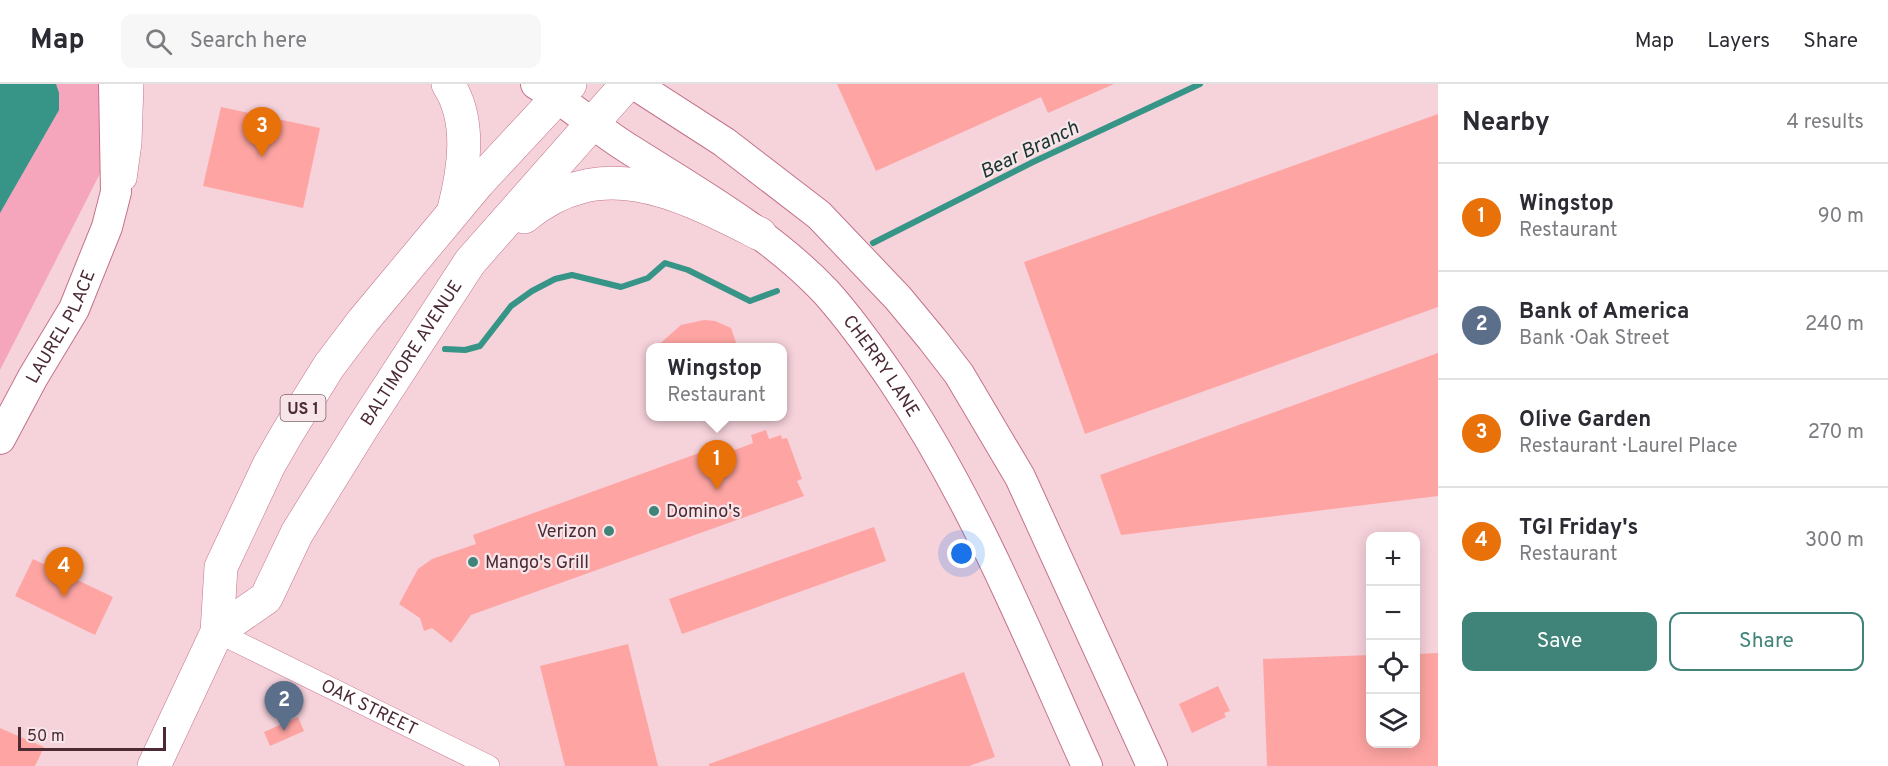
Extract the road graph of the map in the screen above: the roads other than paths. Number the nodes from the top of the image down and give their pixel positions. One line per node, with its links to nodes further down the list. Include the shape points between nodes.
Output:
1 (114, 84): 8 (main road, LAUREL PLACE, via 116,192)
2 (133, 84): 8 (street, LAUREL PLACE, via 124,192)
3 (448, 84): 9 (main road, via 455,94 465,147)
4 (627, 84): 7 (main road, BALTIMORE AVENUE)
5 (634, 84): 17 (main road, via 724,142 819,215 933,339 959,374 1020,477)
6 (555, 88): 7 (main road, CHERRY LANE); 9 (main road, US 1)
7 (592, 123): 10 (main road, CHERRY LANE); 11 (main road, BALTIMORE AVENUE)
8 (111, 211): 12 (main road, LAUREL PLACE, via 74,309)
9 (452, 214): 13 (main road, US 1, via 329,366 274,457 221,567)
10 (760, 234): 11 (main road, via 648,187 600,183 549,200); 16 (main road, CHERRY LANE, via 826,293 864,339 916,414 973,515)
11 (470, 262): 13 (main road, BALTIMORE AVENUE, via 297,533 266,598)
12 (0, 439)
13 (217, 632): 14 (main road, US 1); 15 (street, OAK STREET)
14 (154, 766)
15 (489, 766)
16 (1086, 766)
17 (1152, 766)

